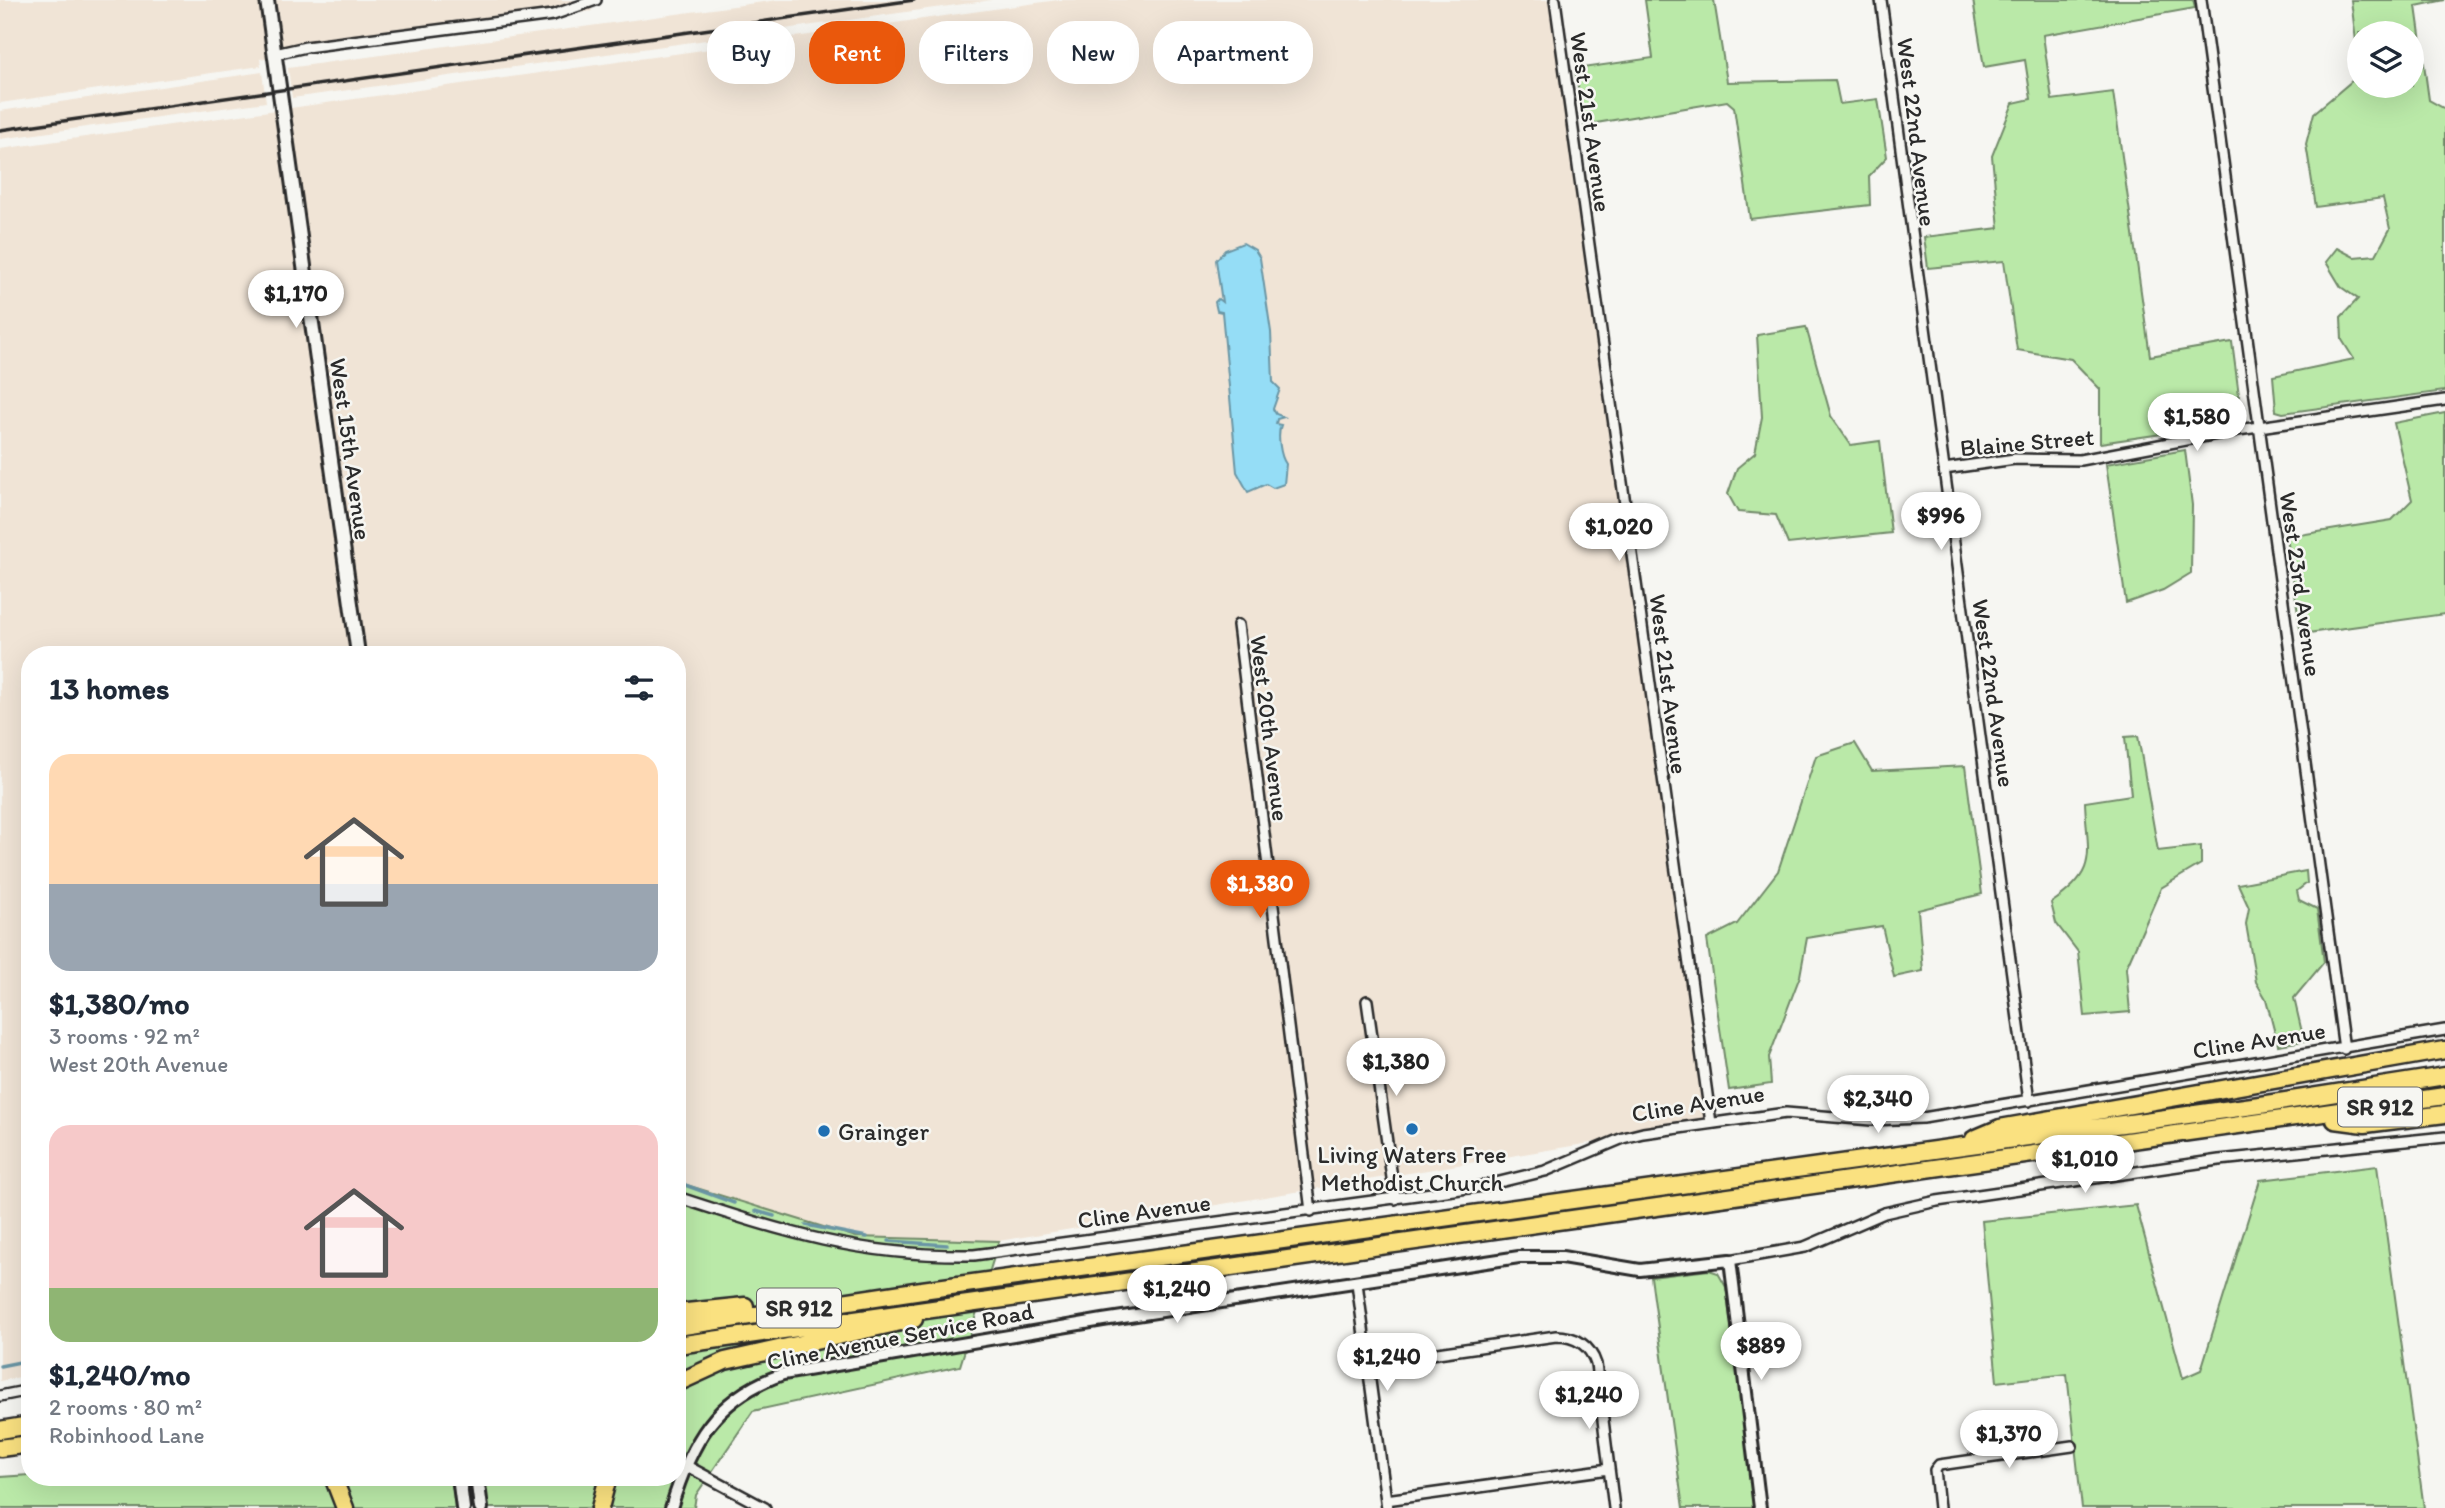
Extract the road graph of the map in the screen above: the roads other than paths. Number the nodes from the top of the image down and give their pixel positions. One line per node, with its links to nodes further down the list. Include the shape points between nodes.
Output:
1 (267, 0): 6 (main road, West 15th Avenue)
2 (596, 0): 6 (street, via 553,15)
3 (1555, 0): 21 (street, West 21st Avenue)
4 (1881, 0): 9 (street, West 22nd Avenue)
5 (2201, 0): 8 (street, West 23rd Avenue)
6 (275, 54): 11 (main road, West 15th Avenue)
7 (2445, 400): 8 (street, Blaine Street)
8 (2260, 426): 9 (street, Blaine Street, via 2080,460 2015,459); 14 (street, West 23rd Avenue)
9 (1944, 469): 18 (street, West 22nd Avenue)
10 (1238, 625): 26 (street, West 20th Avenue)
11 (357, 646)
12 (1367, 1001): 24 (street)
13 (2445, 1030): 14 (street, Cline Avenue)
14 (2344, 1049): 18 (street, Cline Avenue)
15 (2445, 1049): 23 (highway, via 2000,1128)
16 (2445, 1076): 23 (highway, Cline Avenue / SR 912)
17 (2445, 1096): 20 (highway, SR 912)
18 (2029, 1101): 21 (street, Cline Avenue, via 1912,1119 1786,1113)
19 (2445, 1114): 20 (highway, via 2365,1124)
20 (2315, 1117): 30 (highway, SR 912)
21 (1711, 1123): 24 (street, Cline Avenue, via 1629,1136 1524,1177)
22 (2445, 1137): 27 (street, Cline Avenue Service Road, via 2219,1160 1937,1201 1884,1213 1805,1247)
23 (1955, 1147): 29 (highway, Cline Avenue / SR 912)
24 (1395, 1199): 26 (street, Cline Avenue)
25 (686, 1200): 26 (street, Cline Avenue, via 853,1248 938,1256 1068,1244)
26 (1311, 1210)
27 (1730, 1260): 28 (street, Cline Avenue Service Road, via 1640,1269 1543,1255); 59 (street)
28 (1357, 1283): 34 (street); 43 (street, Cline Avenue Service Road, via 783,1374 752,1387 727,1405 704,1431)
29 (922, 1290): 31 (highway); 32 (highway, Cline Avenue / SR 912)
30 (977, 1301): 33 (highway, SR 912); 35 (highway, via 876,1329 725,1360)
31 (686, 1312)
32 (686, 1326)
33 (686, 1344)
34 (1368, 1363): 45 (street, via 1565,1336 1583,1344 1596,1364); 51 (street)
35 (686, 1379)
36 (21, 1392): 37 (street)
37 (0, 1396)
38 (21, 1445): 40 (highway)
39 (2072, 1446): 60 (street, via 1936,1467)
40 (0, 1448)
41 (0, 1454): 42 (highway)
42 (21, 1455)
43 (686, 1463)
44 (686, 1466): 57 (street)
45 (1609, 1469): 51 (street); 58 (street)
46 (336, 1486): 52 (highway)
47 (460, 1486): 53 (main road)
48 (478, 1486): 54 (main road)
49 (606, 1486): 55 (highway)
50 (678, 1486): 56 (street, Cline Avenue Service Road)
51 (1387, 1504)
52 (345, 1508)
53 (463, 1508)
54 (481, 1508)
55 (600, 1508)
56 (671, 1508)
57 (765, 1508)
58 (1614, 1508)
59 (1760, 1508)
60 (1939, 1508)

